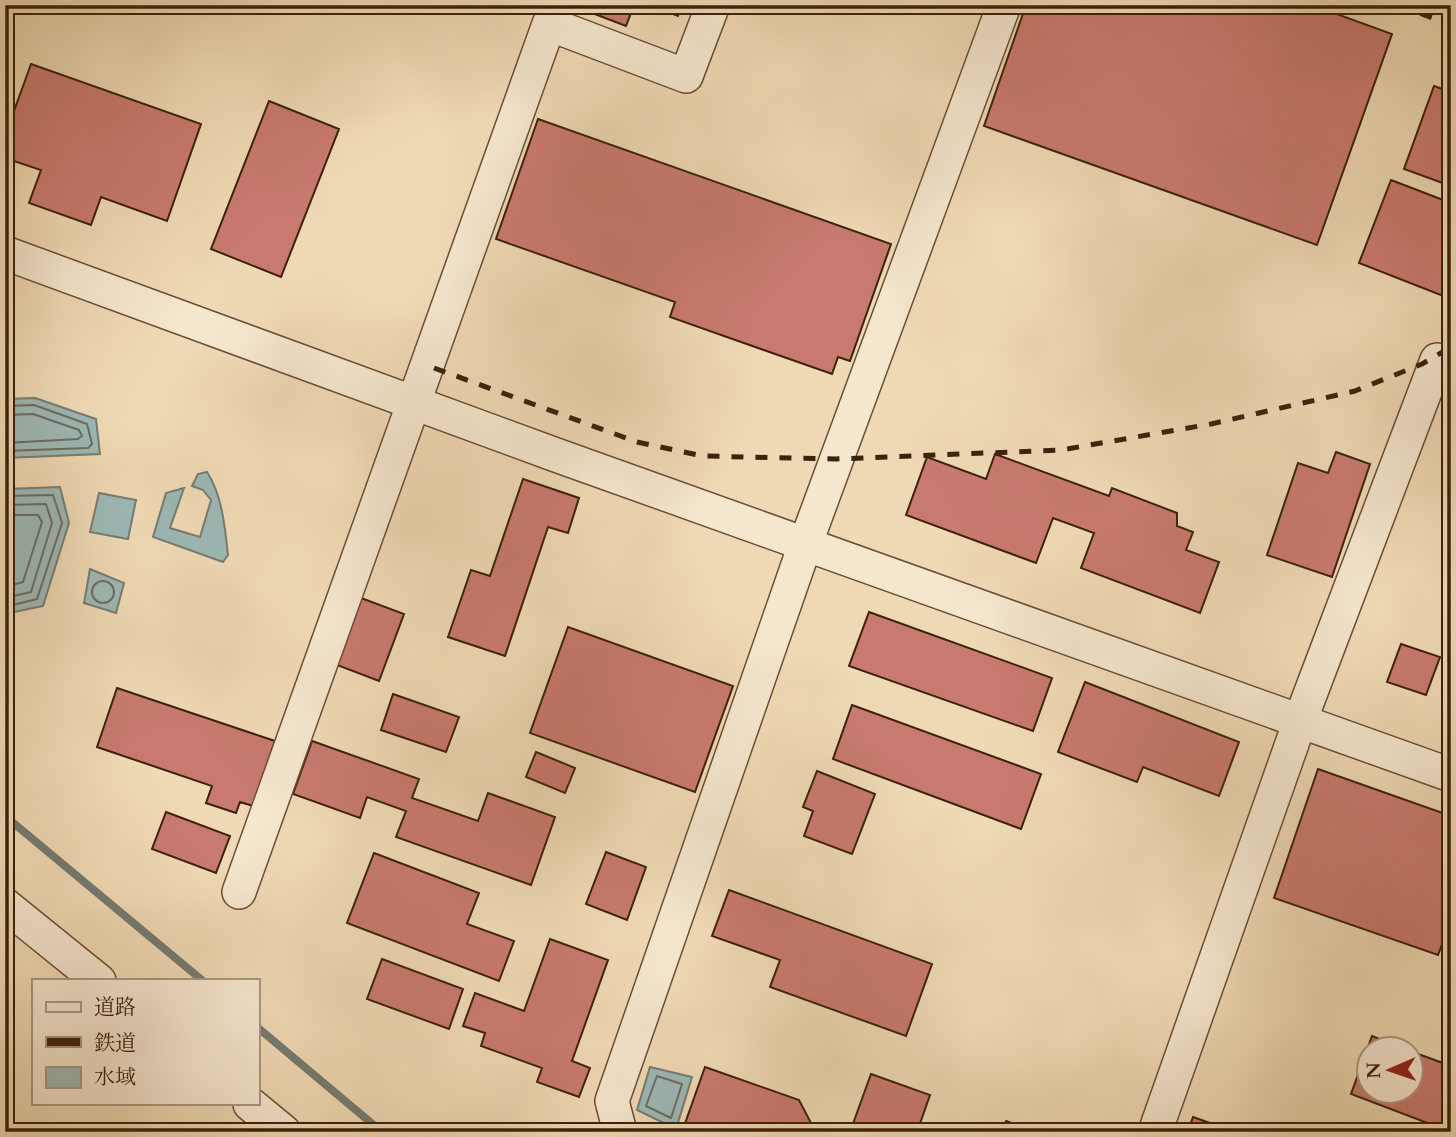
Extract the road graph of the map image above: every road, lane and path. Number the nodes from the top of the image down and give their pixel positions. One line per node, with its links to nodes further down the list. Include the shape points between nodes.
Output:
1 (713, 5): 5 (street, via 686,76 549,24)
2 (1004, 5): 6 (street)
3 (11, 259): 5 (street)
4 (1437, 360): 7 (street)
5 (415, 403): 6 (street); 9 (street)
6 (805, 545): 7 (street); 14 (street, via 612,1101)
7 (1300, 721): 8 (street); 15 (street)
8 (1451, 775)
9 (239, 892)
10 (5, 905): 11 (street)
11 (97, 979)
12 (252, 1106): 13 (street)
13 (284, 1132)
14 (620, 1132)
15 (1155, 1132)

